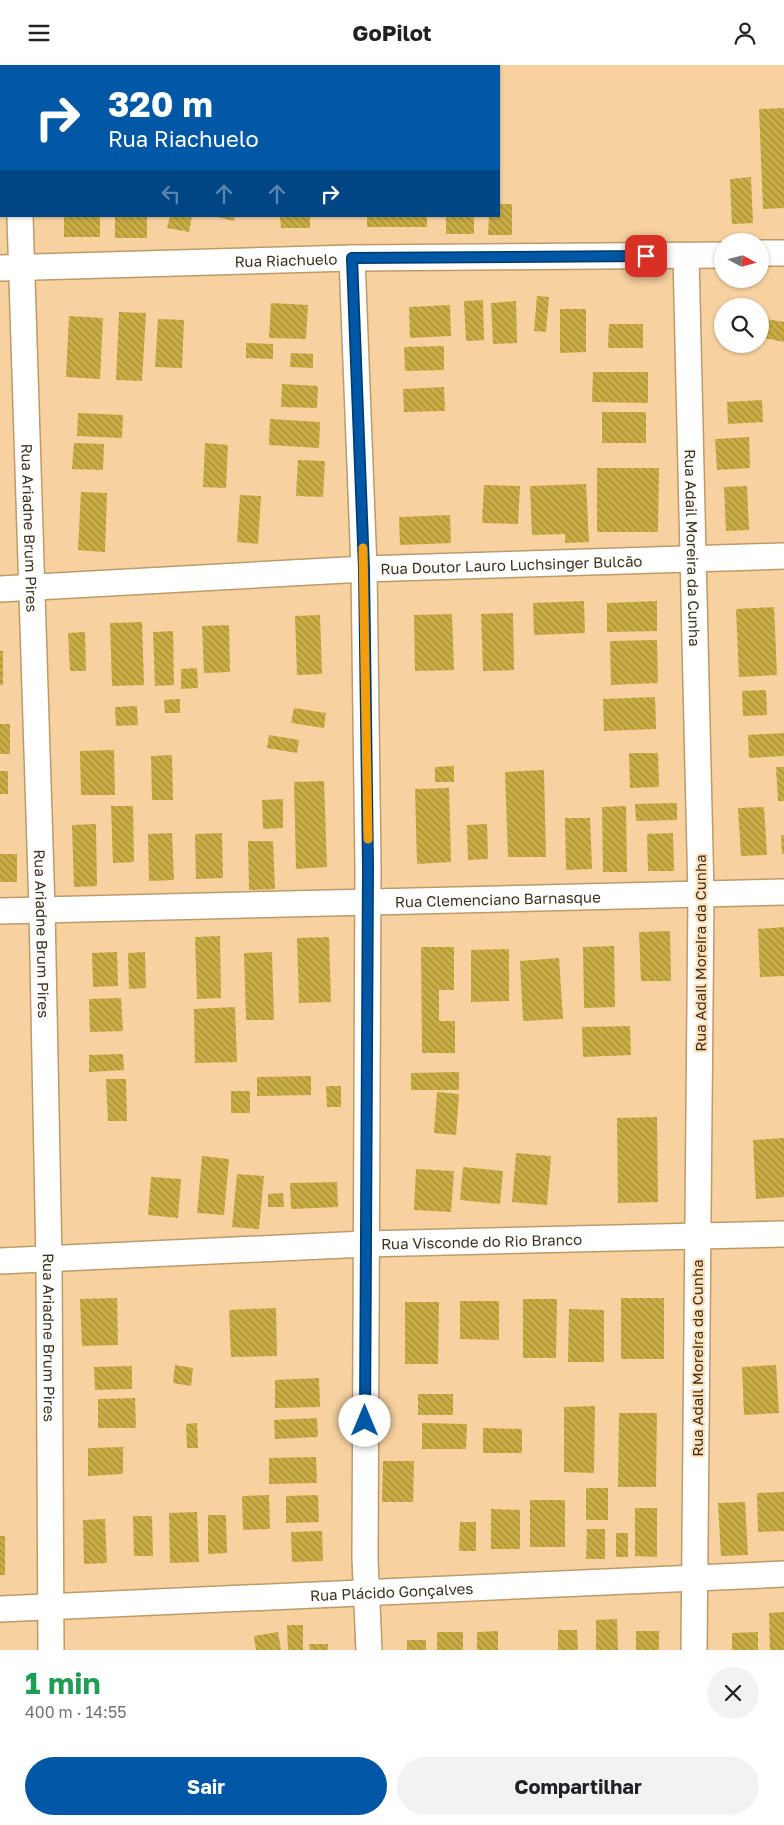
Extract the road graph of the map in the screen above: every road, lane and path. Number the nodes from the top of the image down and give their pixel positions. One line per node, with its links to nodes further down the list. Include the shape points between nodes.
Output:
1 (20, 217): 7 (street, Rua Ariadne Brum Pires)
2 (769, 253): 3 (street)
3 (784, 253)
4 (714, 255): 5 (street, Rua Riachuelo)
5 (686, 256): 6 (street, Rua Riachuelo); 9 (street, Rua Adail Moreira da Cunha)
6 (352, 258): 7 (street, Rua Riachuelo); 10 (street)
7 (11, 267): 11 (street, Rua Ariadne Brum Pires)
8 (784, 555): 9 (street, Rua Doutor Lauro Luchsinger Bulcão)
9 (694, 558): 10 (street, Rua Doutor Lauro Luchsinger Bulcão); 14 (street, Rua Adail Moreira da Cunha)
10 (364, 569): 11 (street, Rua Doutor Lauro Luchsinger Bulcão); 15 (street)
11 (32, 587): 12 (street, Rua Doutor Lauro Luchsinger Bulcão); 16 (street, Rua Ariadne Brum Pires)
12 (0, 589)
13 (784, 892): 14 (street, Rua Clemenciano Barnasque)
14 (701, 895): 15 (street, Rua Clemenciano Barnasque); 19 (street, Rua Adail Moreira da Cunha)
15 (368, 901): 16 (street, Rua Clemenciano Barnasque); 20 (street)
16 (42, 909): 17 (street, Rua Clemenciano Barnasque); 21 (street, Rua Ariadne Brum Pires)
17 (0, 911)
18 (784, 1234): 19 (street, Rua Visconde do Rio Branco)
19 (698, 1237): 20 (street, Rua Visconde do Rio Branco); 24 (street, Rua Adail Moreira da Cunha)
20 (365, 1245): 21 (street, Rua Visconde do Rio Branco); 25 (street)
21 (49, 1260): 22 (street, Rua Visconde do Rio Branco); 26 (street, Rua Ariadne Brum Pires)
22 (0, 1261)
23 (784, 1574): 24 (street, Rua Plácido Gonçalves)
24 (694, 1577): 25 (street, Rua Plácido Gonçalves); 30 (street, Rua Adail Moreira da Cunha)
25 (365, 1592): 26 (street, Rua Plácido Gonçalves); 29 (street)
26 (50, 1607): 27 (street, Rua Plácido Gonçalves); 28 (street, Rua Ariadne Brum Pires)
27 (0, 1609)
28 (50, 1650)
29 (368, 1650)
30 (694, 1650)

